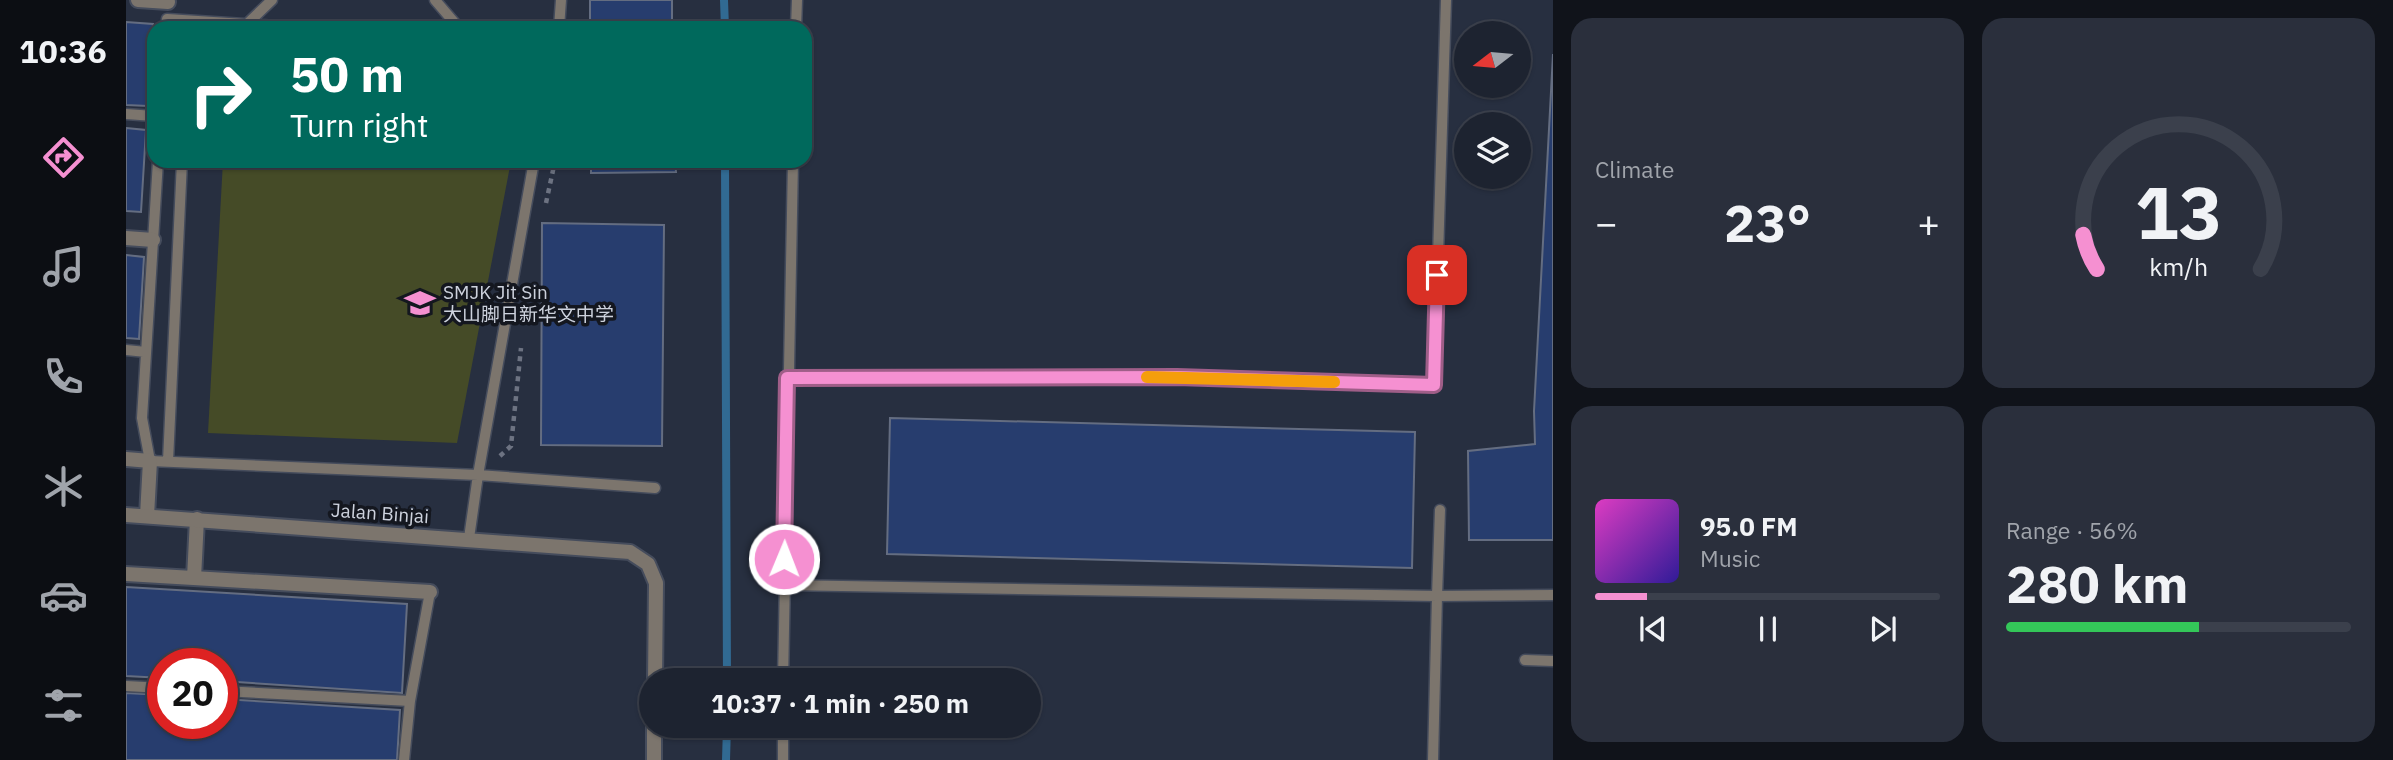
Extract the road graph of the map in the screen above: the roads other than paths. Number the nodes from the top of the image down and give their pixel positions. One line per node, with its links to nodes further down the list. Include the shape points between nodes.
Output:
1 (138, 0): 7 (street)
2 (272, 0): 9 (lane)
3 (435, 0): 10 (lane)
4 (561, 0): 11 (lane)
5 (797, 0): 12 (lane)
6 (1446, 0): 23 (lane, via 1434,385 1177,377)
7 (168, 1): 8 (lane)
8 (166, 21)
9 (250, 21)
10 (453, 21)
11 (560, 21)
12 (796, 21)
13 (126, 114): 14 (lane)
14 (147, 116)
15 (158, 168): 20 (lane)
16 (181, 168): 26 (lane)
17 (533, 168): 27 (lane)
18 (793, 168): 23 (lane)
19 (126, 238): 20 (street)
20 (153, 240): 22 (lane)
21 (126, 350): 22 (lane)
22 (146, 352): 25 (lane, via 142,418)
23 (787, 378): 36 (lane)
24 (126, 459): 25 (street)
25 (150, 461): 26 (lane); 31 (street)
26 (168, 461): 27 (lane)
27 (478, 475): 28 (lane); 33 (lane)
28 (655, 488)
29 (1440, 510): 39 (lane)
30 (126, 515): 31 (street, Jalan Binjai)
31 (147, 516): 32 (street, Jalan Binjai)
32 (197, 519): 33 (street, Jalan Binjai); 35 (street)
33 (469, 538): 42 (street, Jalan Binjai, via 630,552 648,564 656,583)
34 (126, 575): 35 (street)
35 (194, 578): 37 (street)
36 (783, 584): 39 (lane); 43 (lane)
37 (430, 592): 47 (lane)
38 (1553, 594): 39 (lane)
39 (1437, 596): 53 (lane)
40 (1525, 660): 41 (lane)
41 (1553, 661)
42 (655, 668)
43 (783, 668)
44 (126, 686): 45 (lane)
45 (147, 687)
46 (238, 692): 47 (lane)
47 (410, 701): 50 (lane)
48 (654, 738): 51 (street)
49 (783, 738): 52 (lane)
50 (404, 760)
51 (654, 760)
52 (783, 760)
53 (1433, 760)

